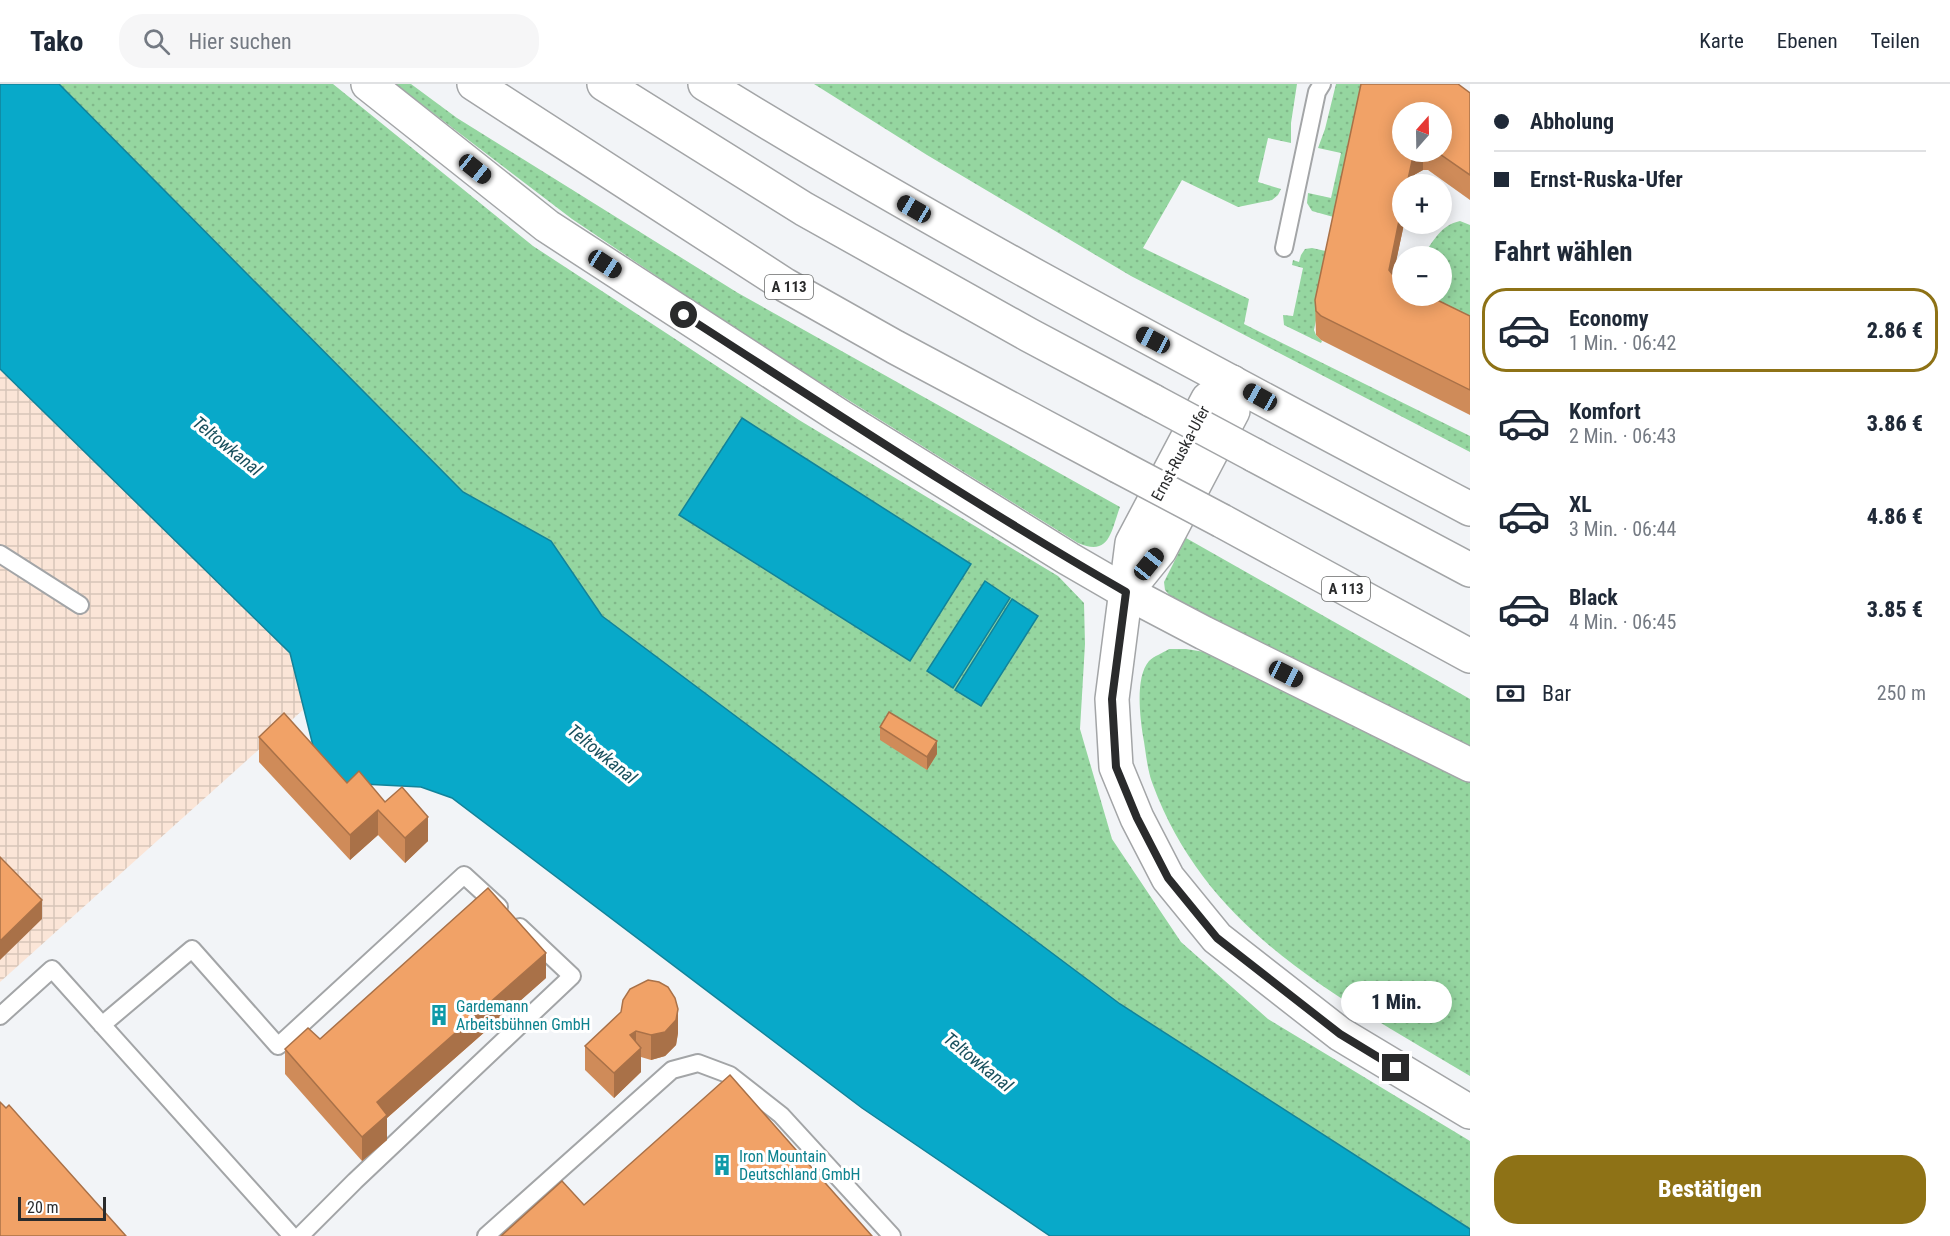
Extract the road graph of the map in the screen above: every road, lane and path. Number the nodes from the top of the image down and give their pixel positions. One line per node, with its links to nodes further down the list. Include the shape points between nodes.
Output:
1 (368, 84): 11 (main road, via 547,226 841,417)
2 (474, 84): 13 (main road, A 113, bridge, via 785,285)
3 (604, 84): 10 (main road, bridge, via 804,209 1019,329)
4 (705, 84): 7 (main road, via 934,221)
5 (1318, 87): 6 (lane)
6 (1284, 248)
7 (1232, 382): 8 (main road); 11 (main road, Ernst-Ruska-Ufer, via 1233,411 1161,550)
8 (1470, 509)
9 (0, 554): 12 (lane)
10 (1470, 570)
11 (1126, 592): 14 (main road); 17 (main road, via 1112,699 1116,767 1168,878 1217,938 1340,1034)
12 (80, 605)
13 (1470, 656)
14 (1470, 765)
15 (0, 1016): 16 (lane, via 52,969)
16 (102, 1025): 18 (lane); 19 (lane, via 192,949 278,1046 464,875 573,976)
17 (1470, 1112)
18 (291, 1236)
19 (300, 1236)
20 (486, 1236): 21 (lane, via 672,1070 698,1062 730,1075 781,1115)
21 (892, 1236)

